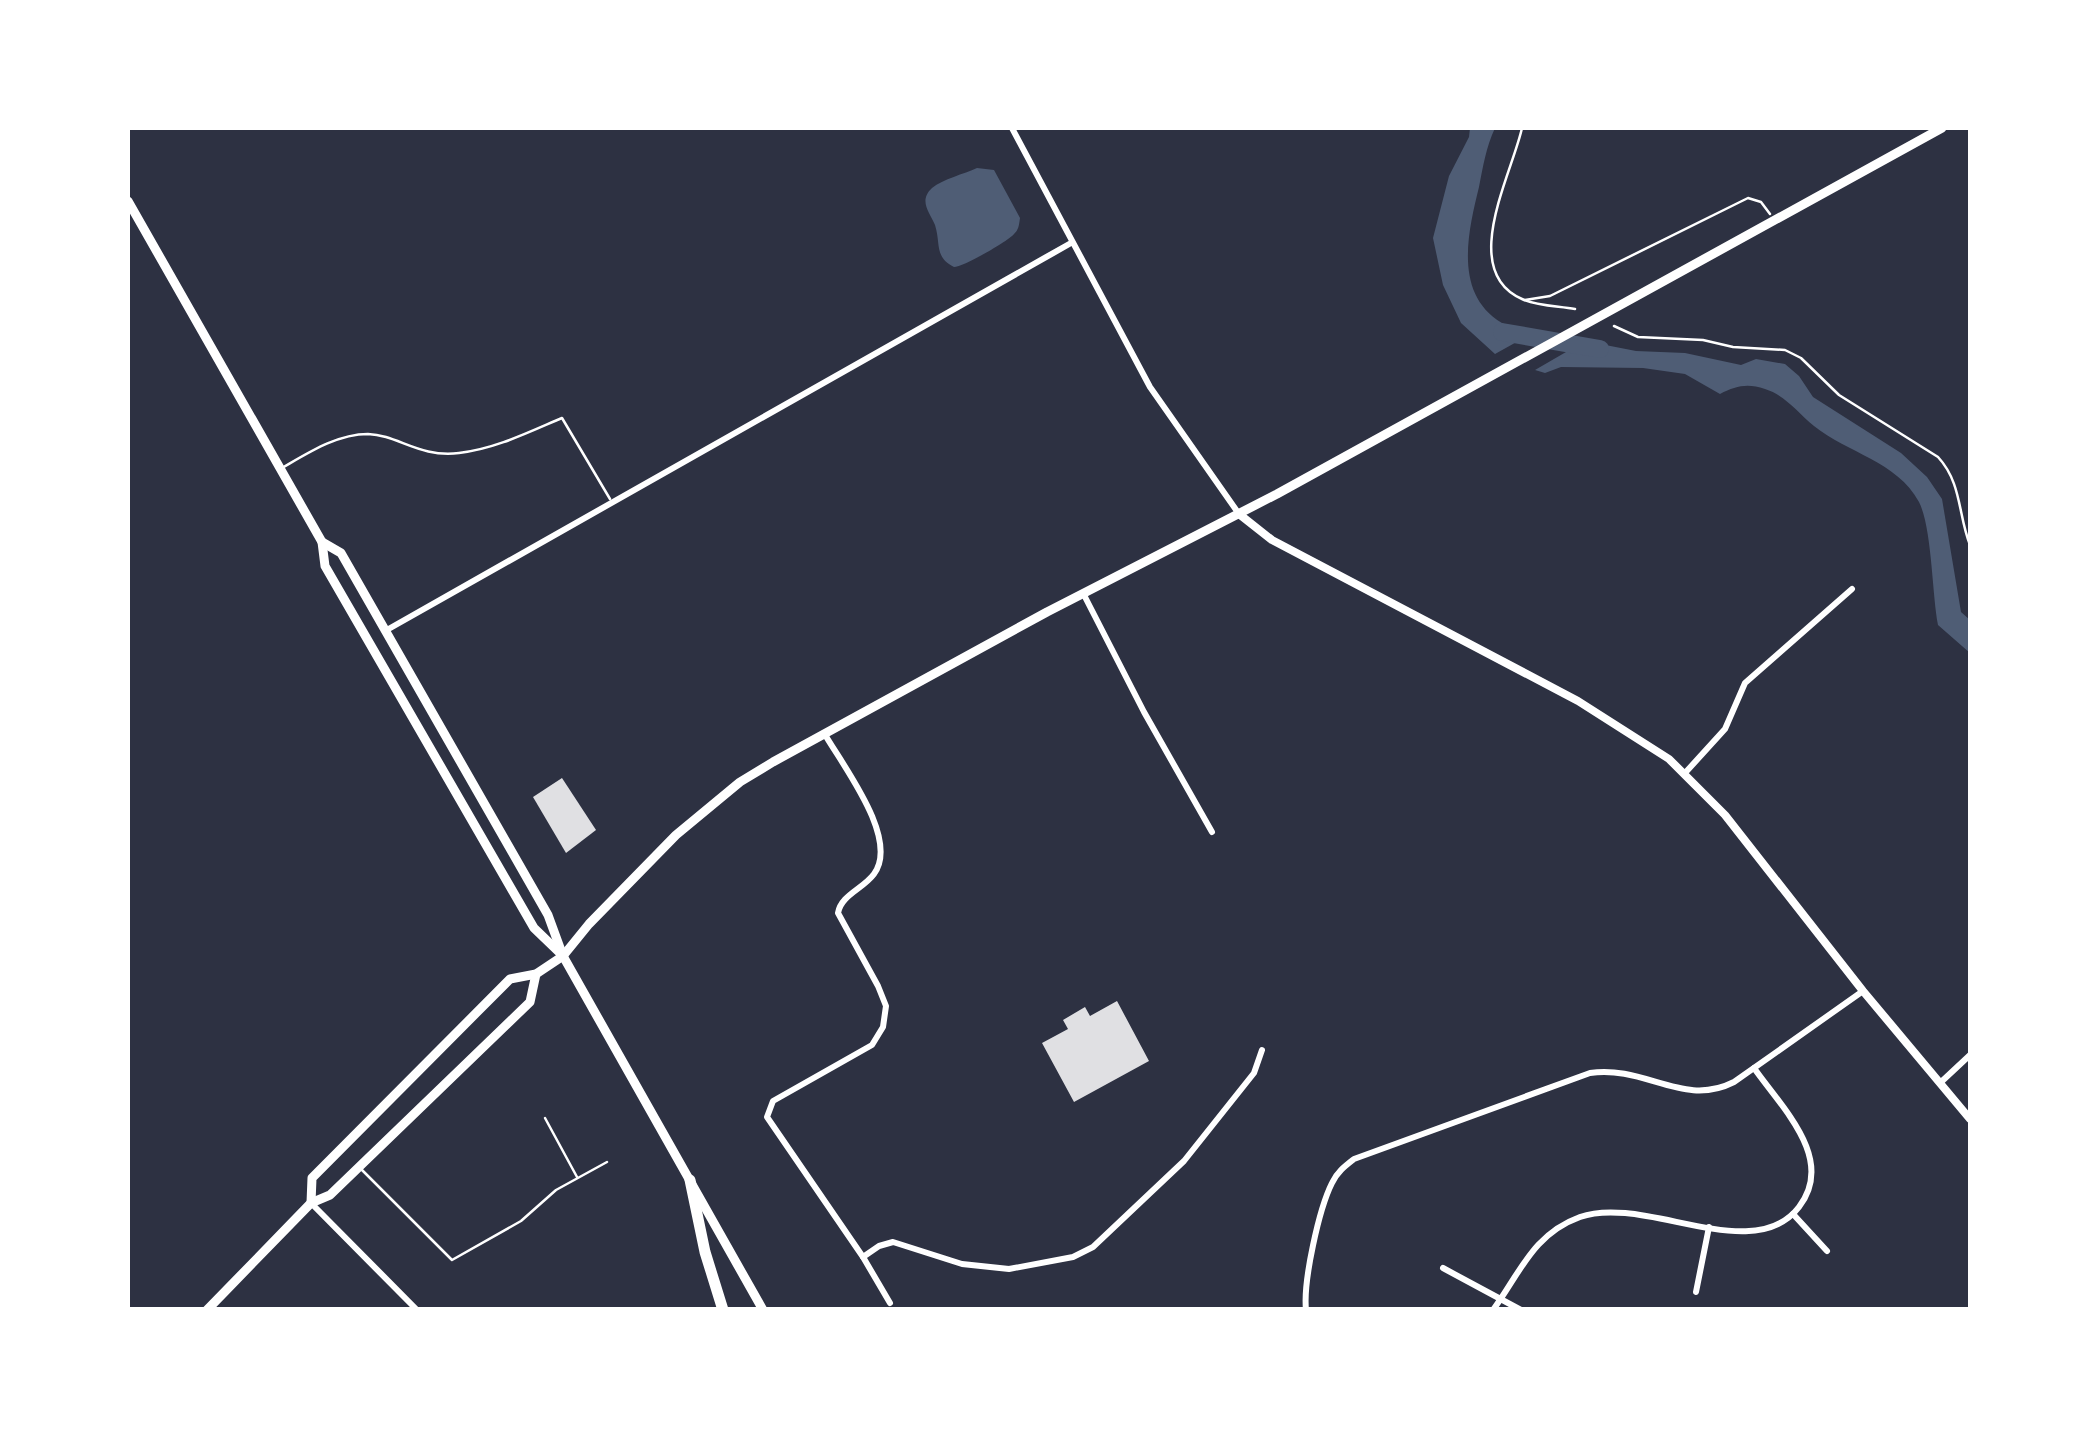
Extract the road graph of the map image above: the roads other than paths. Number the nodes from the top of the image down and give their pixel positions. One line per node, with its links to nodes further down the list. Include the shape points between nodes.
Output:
1 (1012, 128): 4 (street)
2 (1942, 128): 7 (main road)
3 (128, 201): 5 (main road)
4 (1071, 243): 6 (street); 7 (street, via 1150,387)
5 (280, 468): 6 (lane, via 338,440 370,434 428,454 460,453 562,418); 8 (main road)
6 (613, 504): 11 (street)
7 (1238, 514): 10 (main road); 13 (street, via 1272,540 1605,716)
8 (322, 542): 11 (main road, via 341,553); 15 (main road, via 325,566 488,851 534,928)
9 (1852, 590): 13 (street, via 1746,682 1725,729)
10 (1084, 593): 12 (main road); 14 (street)
11 (384, 631): 15 (main road, via 548,914)
12 (824, 734): 15 (main road, via 740,782 676,835); 32 (street, via 882,846 878,868 844,898 838,913 886,1006 883,1027 872,1045 773,1101 767,1117)
13 (1684, 773): 17 (street, via 1725,815)
14 (1212, 832)
15 (563, 956): 16 (main road); 27 (main road)
16 (536, 974): 25 (main road, via 530,1002); 28 (main road, via 510,979 312,1178)
17 (1863, 991): 20 (street); 21 (street)
18 (1262, 1050): 32 (street, via 1254,1073 1184,1160 1093,1247 1009,1268 962,1264 893,1242)
19 (1970, 1055): 21 (street)
20 (1754, 1068): 29 (street, via 1812,1159 1810,1186); 41 (street, via 1711,1092 1629,1072 1590,1074 1368,1152 1342,1168 1331,1185 1305,1286)
21 (1939, 1084): 23 (street)
22 (545, 1118): 26 (lane)
23 (1970, 1119)
24 (606, 1162): 26 (lane)
25 (359, 1167): 26 (lane, via 452,1260); 28 (main road, via 330,1195)
26 (578, 1178)
27 (690, 1180): 39 (highway); 40 (main road)
28 (310, 1203): 37 (main road); 38 (street)
29 (1793, 1214): 30 (street, via 1749,1232); 31 (street)
30 (1709, 1227): 34 (street); 35 (street, via 1614,1211 1580,1218 1536,1245)
31 (1827, 1251)
32 (863, 1256): 36 (street)
33 (1443, 1268): 35 (street)
34 (1696, 1292)
35 (1501, 1299): 42 (street); 43 (street)
36 (890, 1302)
37 (207, 1310)
38 (417, 1310)
39 (722, 1310)
40 (763, 1310)
41 (1306, 1310)
42 (1493, 1310)
43 (1521, 1310)

